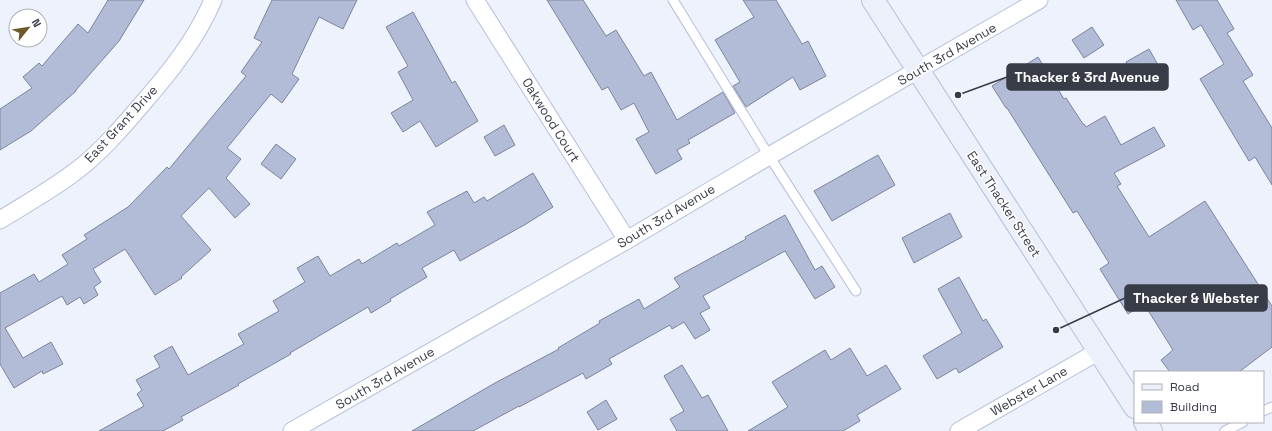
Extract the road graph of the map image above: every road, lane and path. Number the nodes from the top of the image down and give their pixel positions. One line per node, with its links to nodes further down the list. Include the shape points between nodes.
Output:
1 (213, 0): 8 (street, East Grant Drive, via 208,13 172,69 123,126 86,163 49,190)
2 (475, 0): 9 (street, Oakwood Court)
3 (673, 0): 7 (lane)
4 (873, 0): 6 (street, East Thacker Street)
5 (1039, 0): 6 (street, South 3rd Avenue)
6 (918, 71): 7 (street, South 3rd Avenue); 11 (street, East Thacker Street)
7 (769, 156): 9 (street, South 3rd Avenue); 10 (lane)
8 (0, 220)
9 (627, 240): 14 (street, South 3rd Avenue)
10 (856, 291)
11 (1099, 351): 12 (street, East Thacker Street); 15 (street, Webster Lane)
12 (1134, 404)
13 (1241, 423): 16 (lane)
14 (292, 431)
15 (959, 431)
16 (1225, 431)

